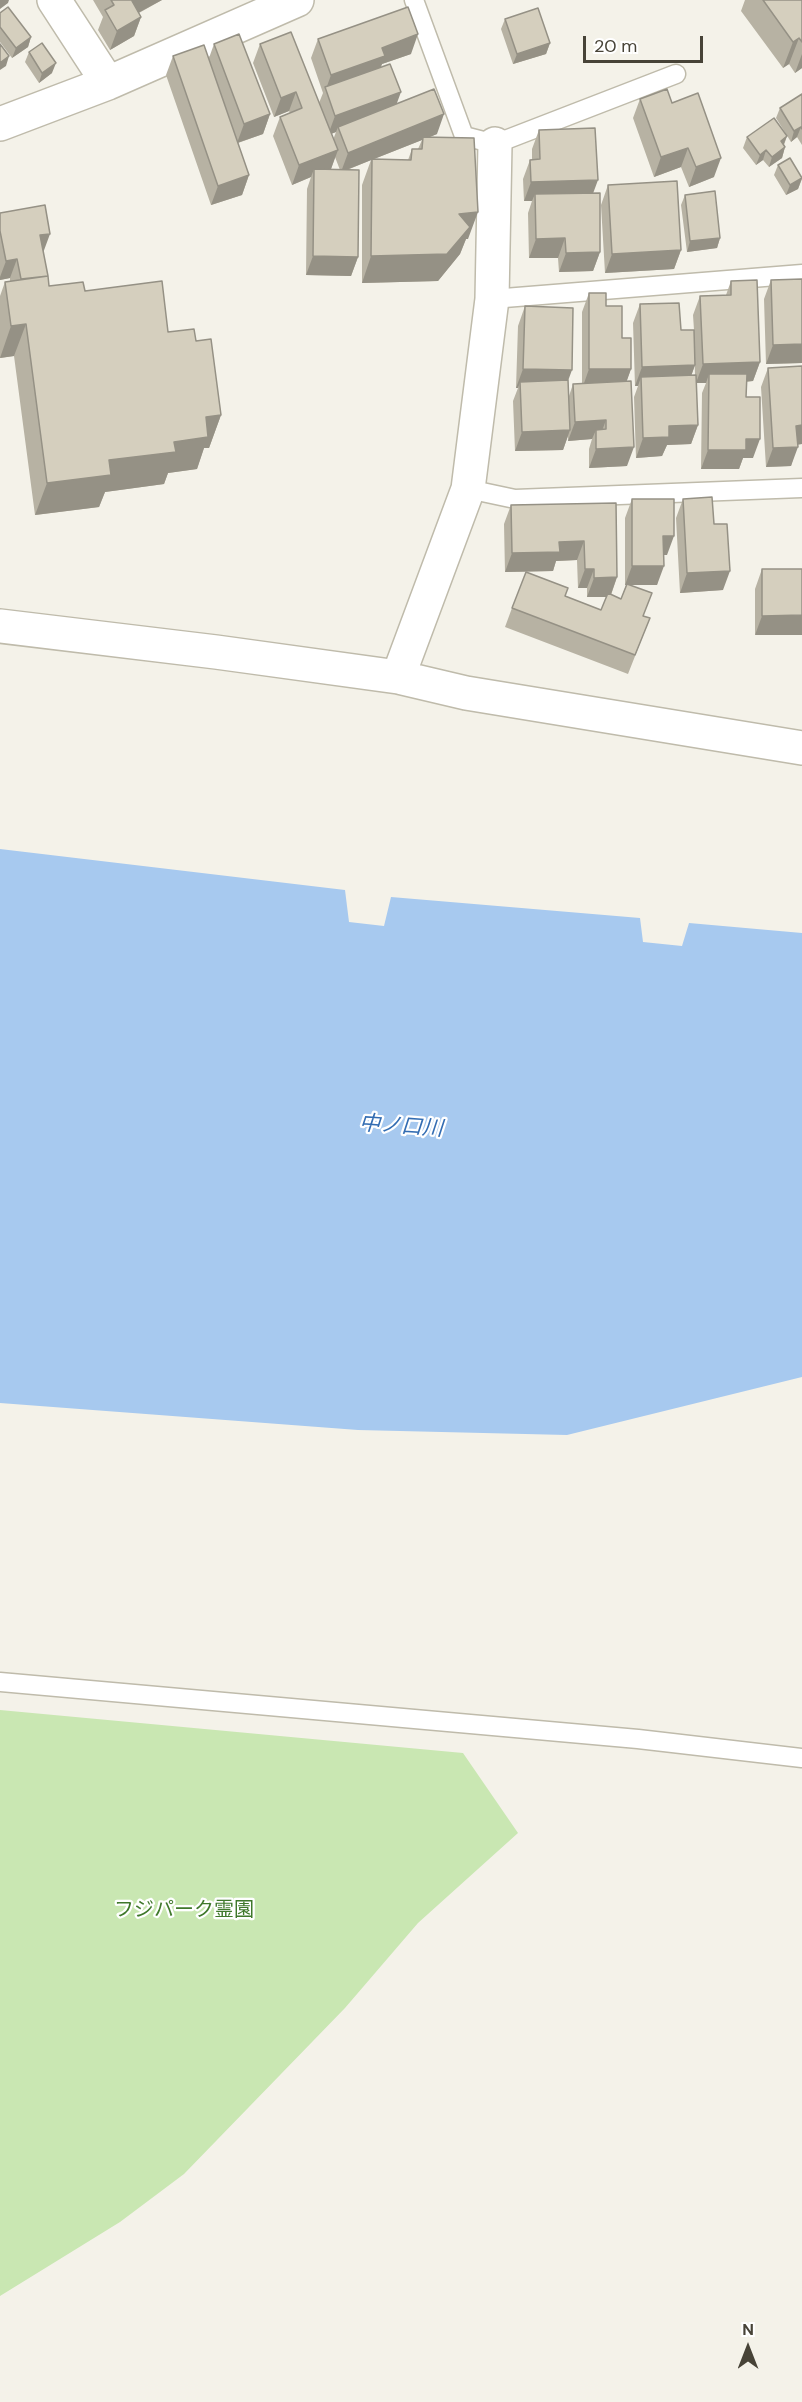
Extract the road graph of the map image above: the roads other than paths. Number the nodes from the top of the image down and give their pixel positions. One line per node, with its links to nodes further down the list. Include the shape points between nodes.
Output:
1 (54, 0): 5 (street)
2 (297, 0): 5 (street)
3 (414, 0): 7 (lane, via 464,136)
4 (676, 74): 7 (lane)
5 (108, 83): 6 (street)
6 (0, 124)
7 (495, 144): 9 (street)
8 (802, 274): 9 (lane)
9 (492, 299): 11 (street)
10 (802, 488): 11 (lane, via 515,499)
11 (468, 489): 13 (street)
12 (0, 626): 13 (street)
13 (398, 677): 14 (street, via 466,693)
14 (802, 748)
15 (0, 1682): 16 (lane, via 615,1737)
16 (802, 1758)

